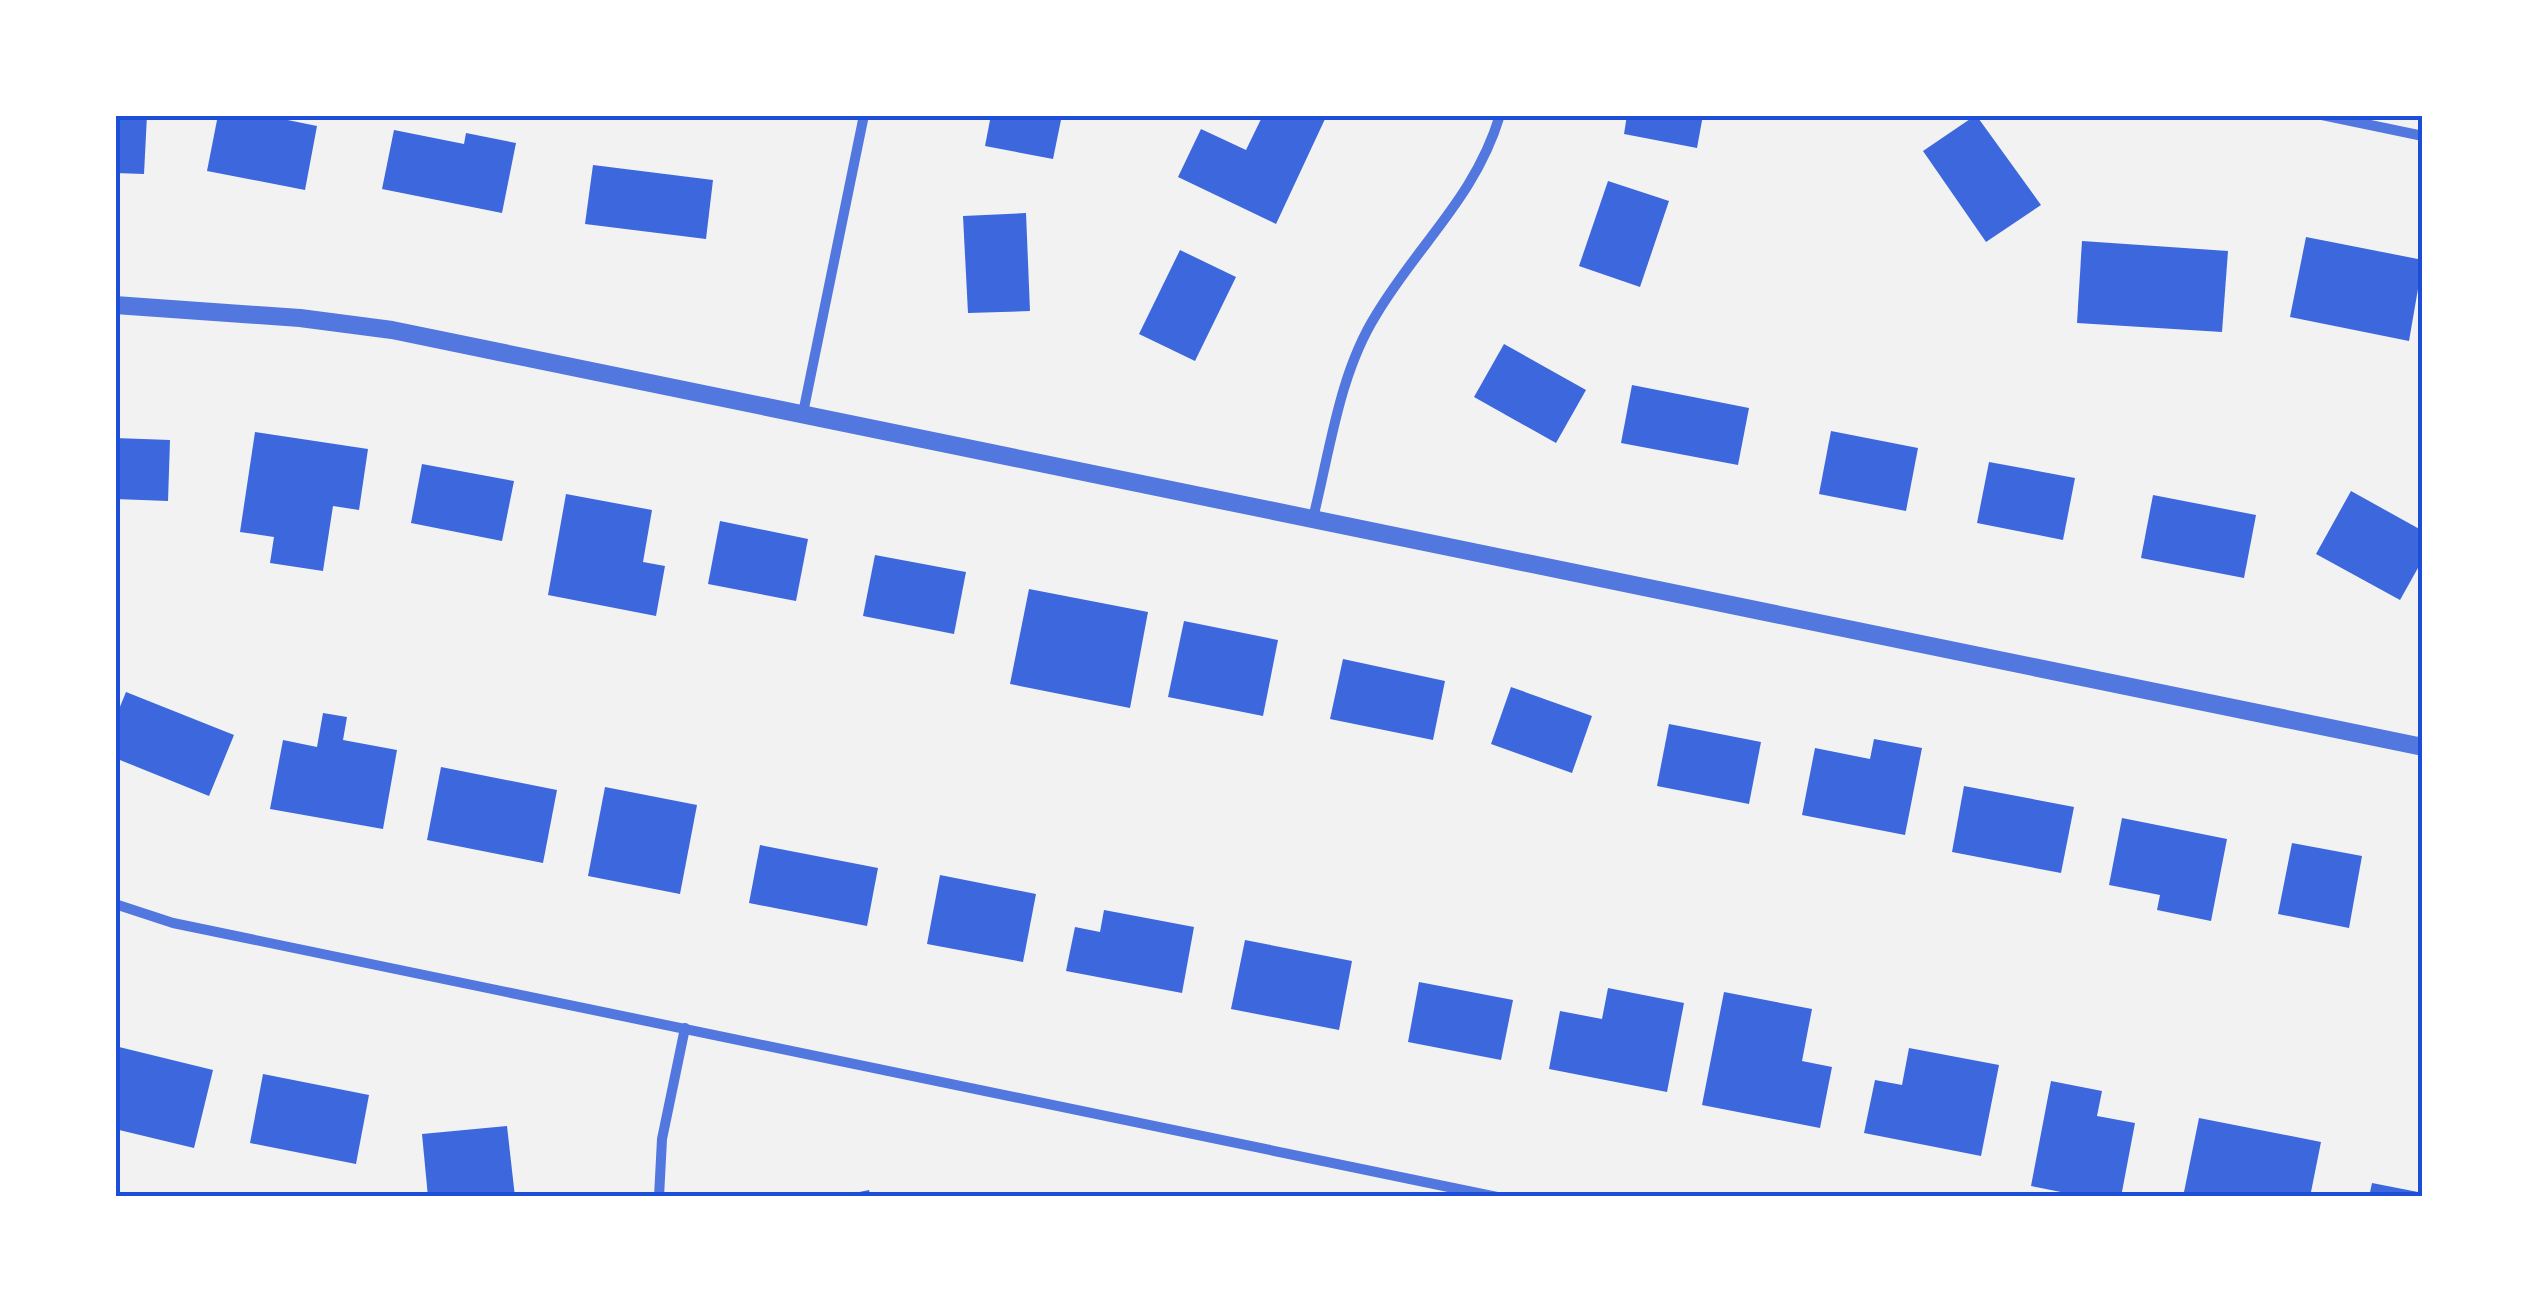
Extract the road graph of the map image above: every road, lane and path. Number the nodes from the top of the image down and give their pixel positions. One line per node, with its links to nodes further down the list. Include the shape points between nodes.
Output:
1 (864, 115): 6 (street)
2 (1500, 115): 7 (street, via 1462,200 1375,315 1350,370)
3 (2322, 115): 4 (street)
4 (2423, 136)
5 (115, 305): 6 (street, via 392,330)
6 (803, 413): 7 (street)
7 (1313, 518): 8 (street)
8 (2423, 747)
9 (115, 904): 10 (street, via 173,923)
10 (685, 1028): 11 (street, via 662,1139); 12 (street)
11 (659, 1197)
12 (1497, 1197)

